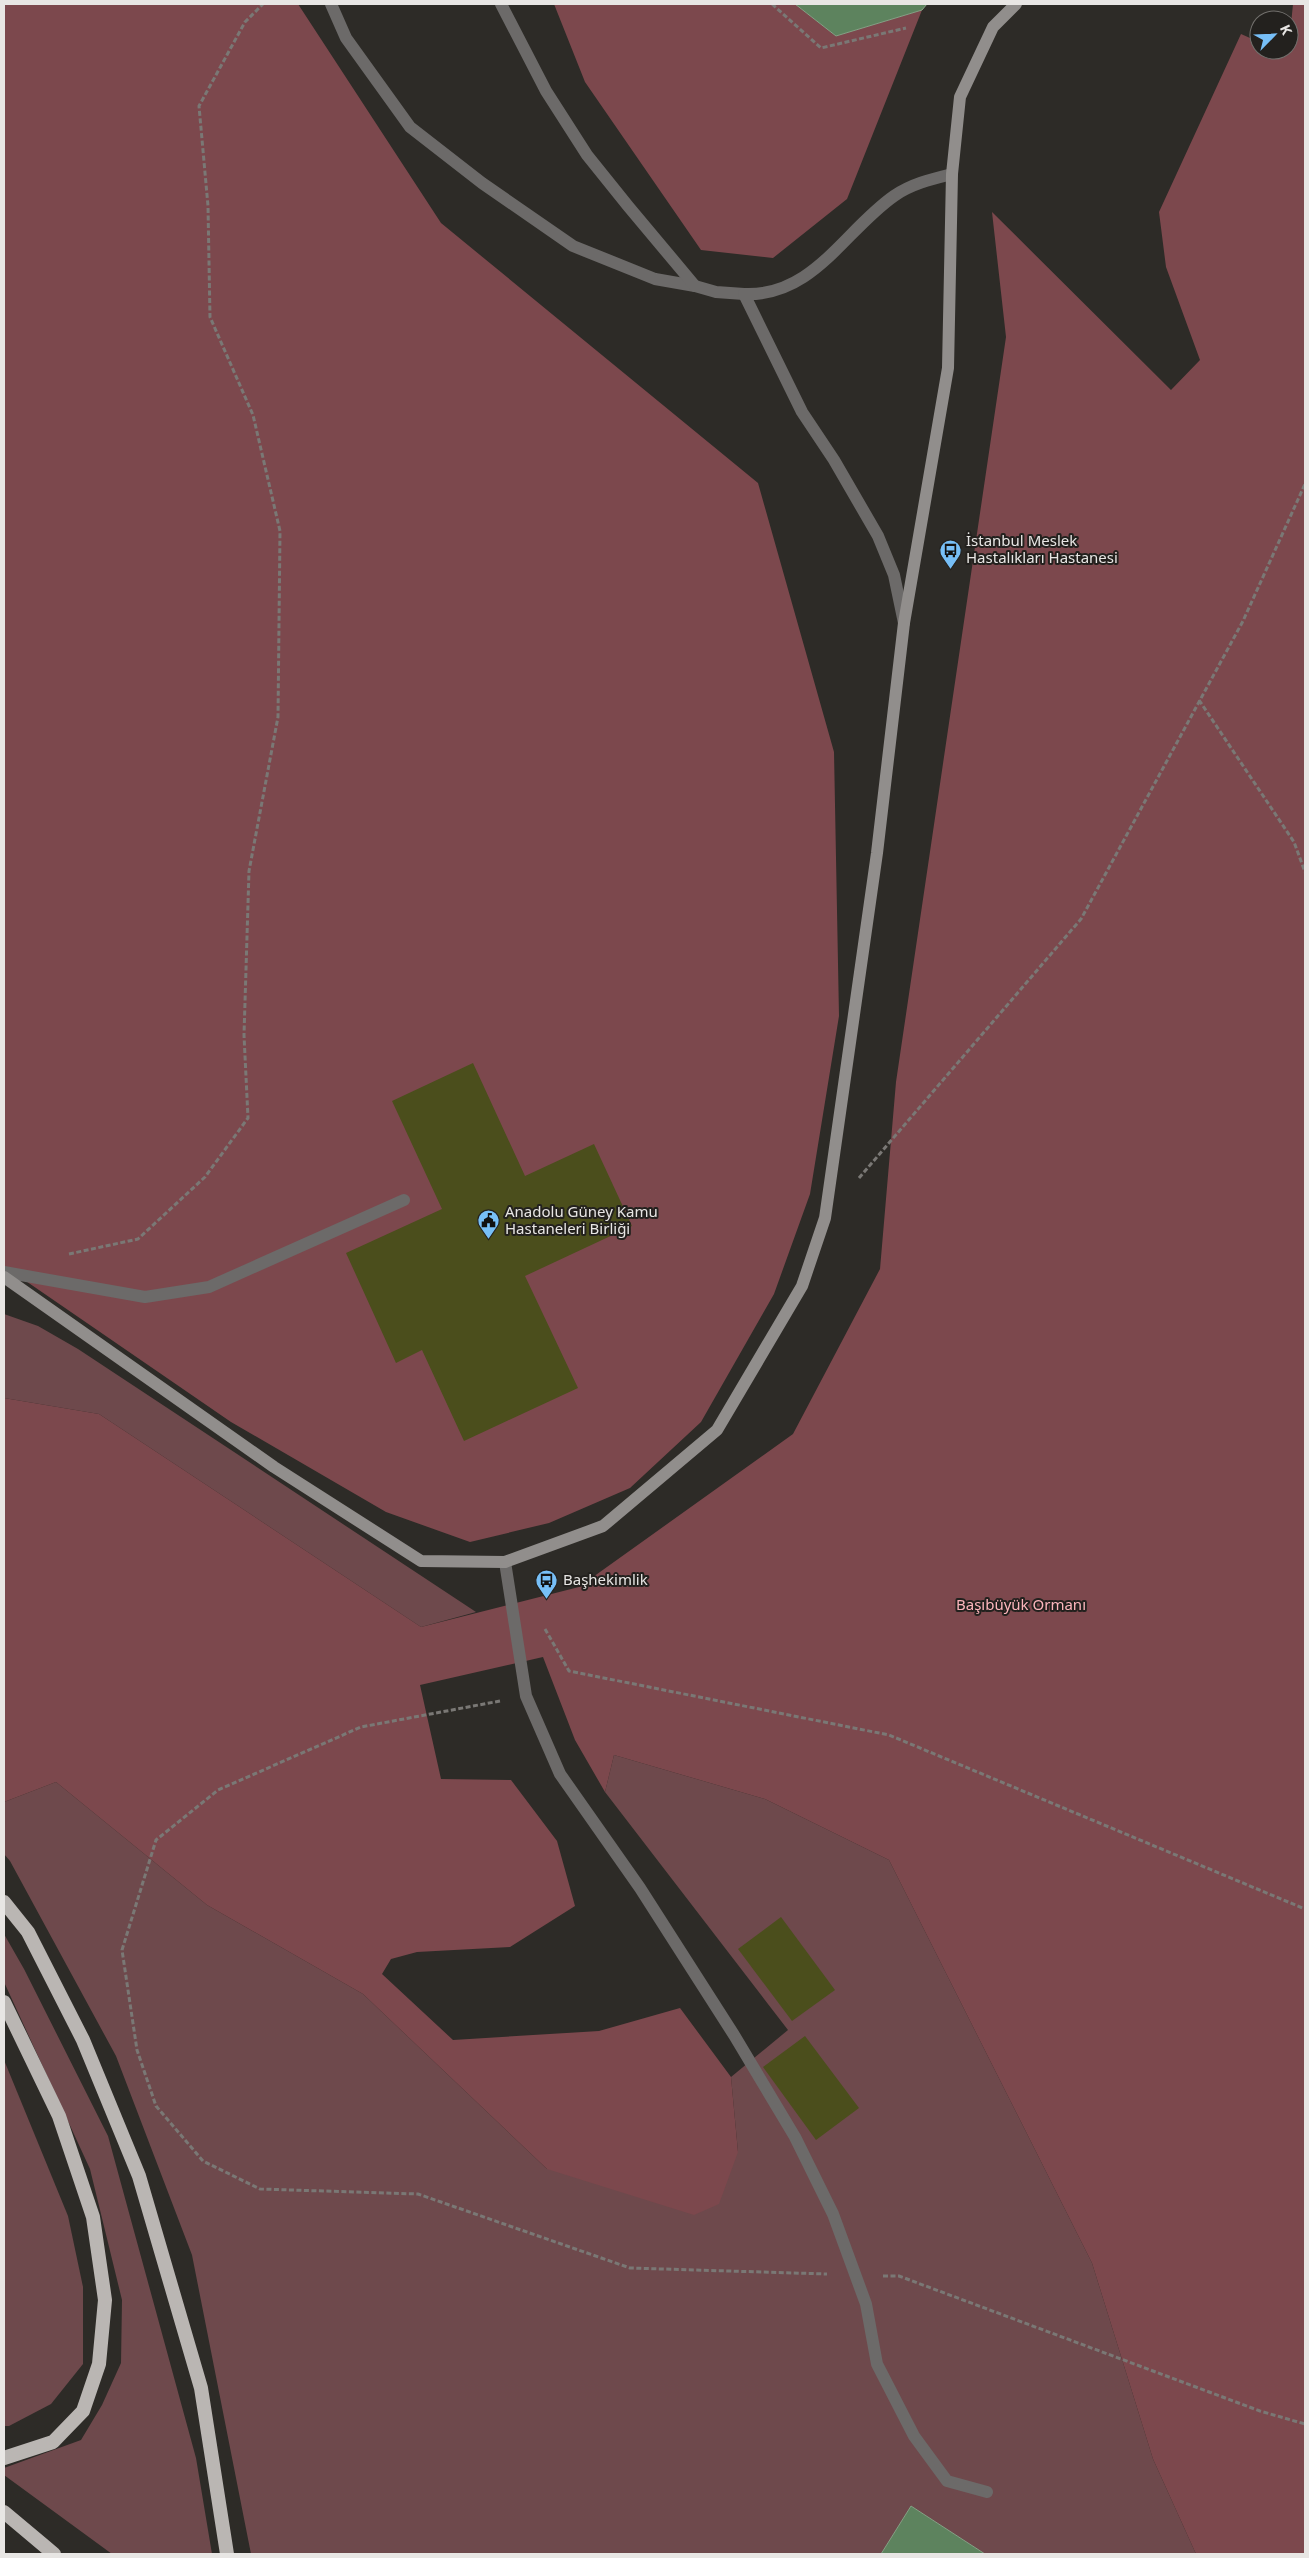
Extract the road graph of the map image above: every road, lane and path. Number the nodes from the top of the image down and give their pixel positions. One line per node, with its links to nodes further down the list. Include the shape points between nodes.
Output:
1 (263, 4): 16 (path, via 244,22 199,106 208,206 210,317 253,415 280,531 278,716 250,871 244,1036 248,1118 205,1177 138,1239)
2 (332, 4): 8 (lane, via 346,38 410,127 482,183 573,246 654,278)
3 (501, 4): 8 (lane, via 546,91 587,155)
4 (772, 4): 6 (path, via 821,48)
5 (1016, 4): 7 (main road, via 992,28 960,97)
6 (906, 28)
7 (952, 174): 9 (lane, via 921,182 894,196 808,275 785,289 763,295); 11 (main road, via 948,368)
8 (695, 286): 9 (lane, via 716,292)
9 (744, 294): 11 (lane, via 802,412 878,536 894,575)
10 (1305, 484): 12 (path, via 1242,621)
11 (904, 623): 19 (main road, via 877,853 825,1218 802,1286 716,1430 603,1526)
12 (1199, 700): 13 (path, via 1294,842); 14 (path, via 1081,919)
13 (1305, 872)
14 (857, 1180)
15 (404, 1200): 17 (lane, via 209,1287 145,1297)
16 (61, 1256)
17 (4, 1272)
18 (4, 1277): 19 (main road, via 274,1467 422,1561)
19 (505, 1562): 21 (lane)
20 (540, 1620): 23 (path, via 569,1671 890,1735)
21 (526, 1696): 25 (lane, via 560,1774 640,1888 795,2137 834,2214); 25 (path, via 361,1727 218,1790 156,1840 122,1950 137,2050 156,2106 203,2161 260,2189 418,2194 630,2268)
22 (4, 1902): 31 (highway, via 28,1932 83,2040 139,2176 201,2388)
23 (1305, 1909)
24 (4, 2002): 27 (highway, via 59,2116 94,2217 105,2300 100,2364 83,2411 53,2442)
25 (855, 2275): 26 (path, via 899,2276 1260,2411); 28 (lane, via 866,2304 877,2364 914,2436 947,2481)
26 (1305, 2424)
27 (4, 2458)
28 (987, 2492)
29 (4, 2512): 30 (highway)
30 (54, 2554)
31 (227, 2554)

